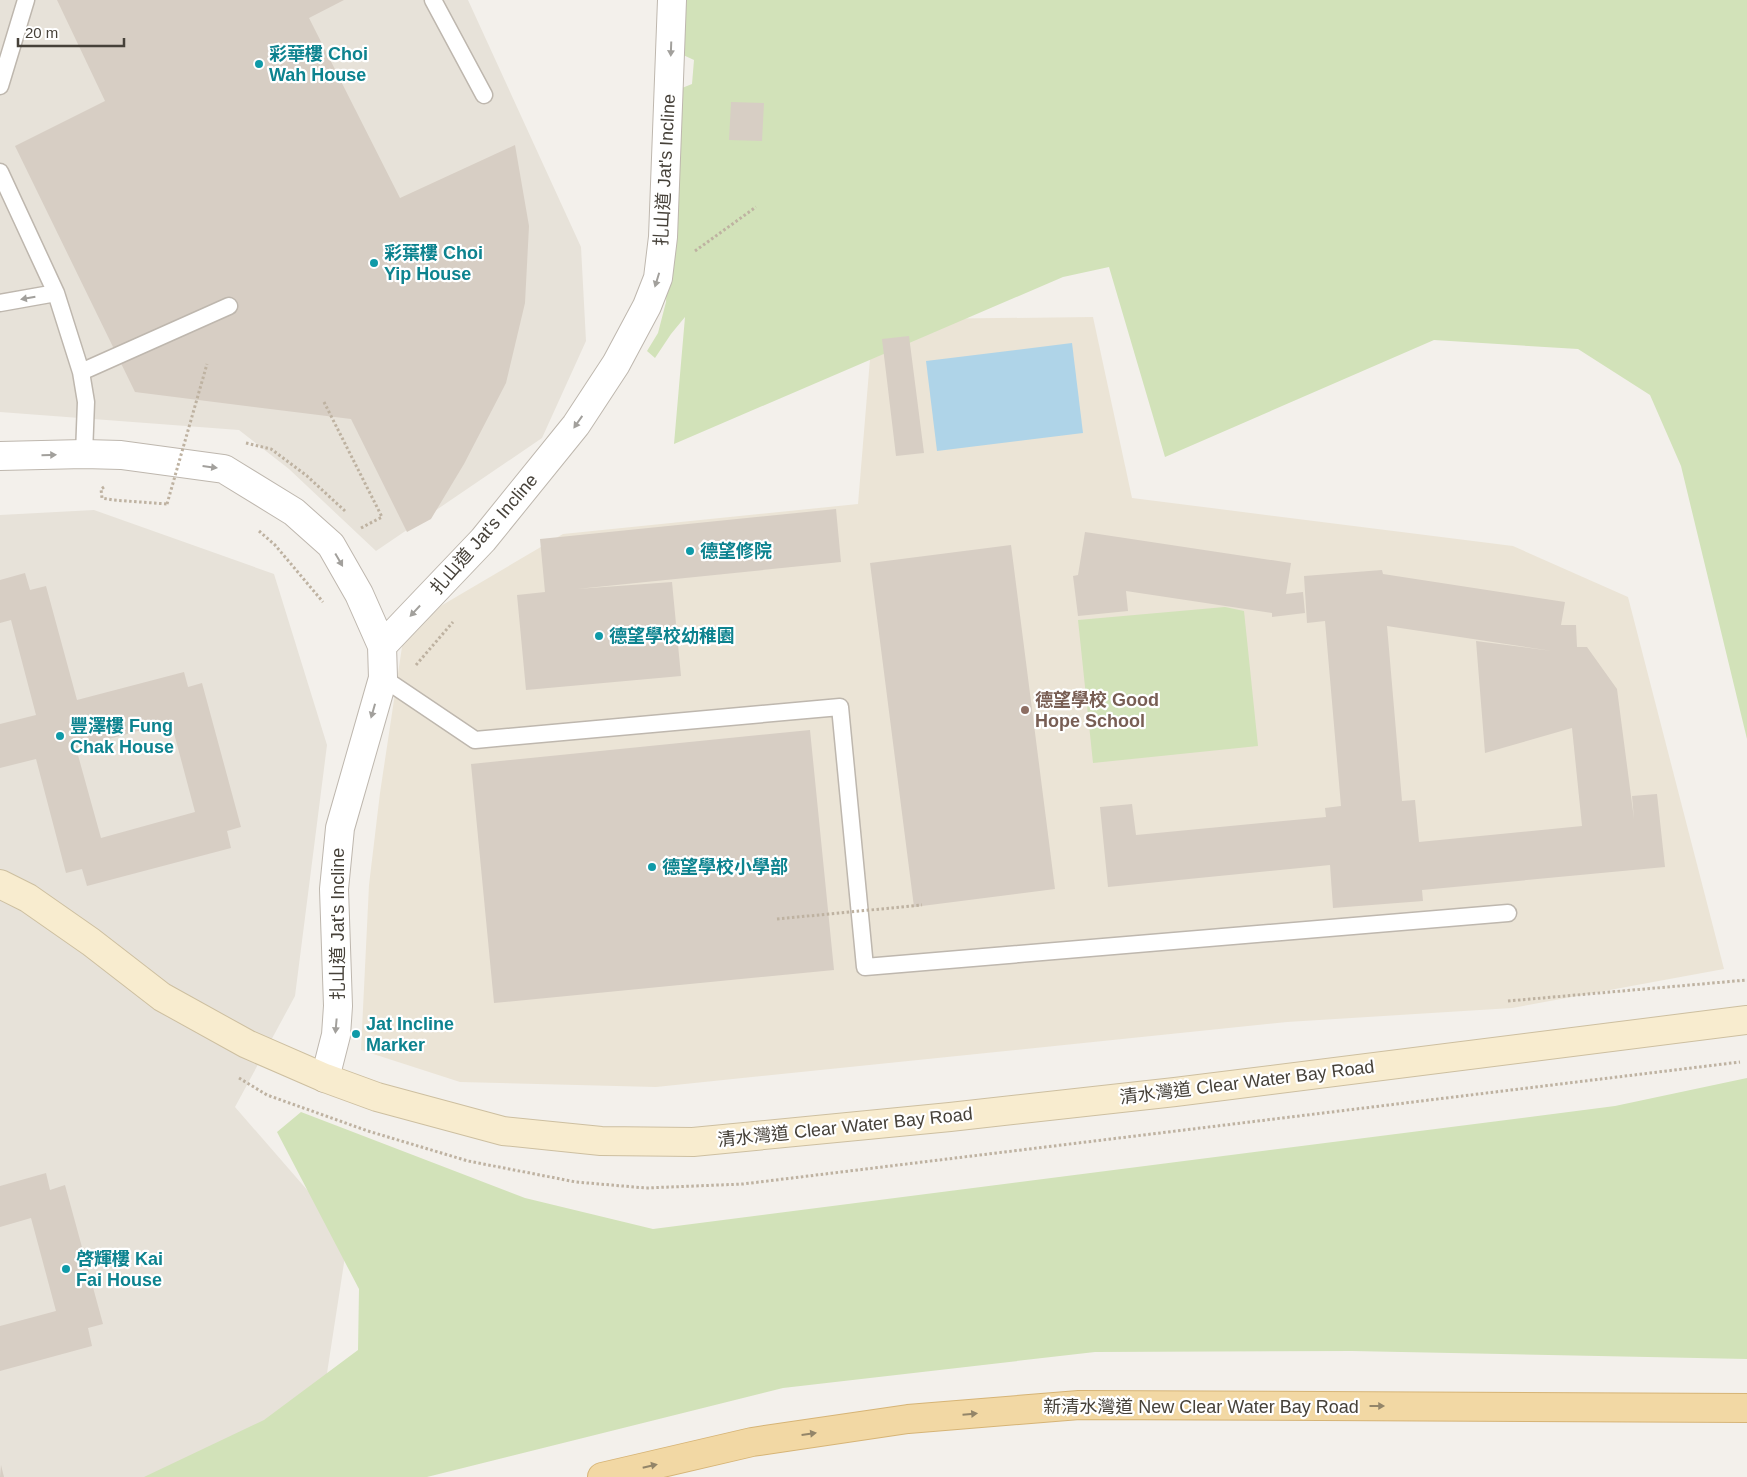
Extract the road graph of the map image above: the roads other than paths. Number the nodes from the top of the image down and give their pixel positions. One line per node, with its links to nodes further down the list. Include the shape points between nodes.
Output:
1 (26, 0): 4 (lane)
2 (433, 0): 5 (lane)
3 (672, 0): 14 (street, 扎山道 Jat's Incline, one-way to 14, via 663,236 658,278 647,306 616,364 576,425 483,540)
4 (0, 86)
5 (484, 95)
6 (0, 172): 7 (lane)
7 (4, 190): 8 (lane)
8 (56, 293): 9 (lane, one-way to 9); 11 (lane)
9 (0, 302)
10 (229, 306): 11 (lane)
11 (81, 372): 12 (lane, via 86,402)
12 (84, 454): 13 (street, one-way to 12); 14 (street, one-way to 14, via 121,455 224,469 294,512 331,545 359,594)
13 (0, 456)
14 (382, 646): 15 (street, 扎山道 Jat's Incline)
15 (383, 678): 17 (lane, via 475,740 840,707 865,968); 19 (street, 扎山道 Jat's Incline, one-way to 19, via 340,828 334,889 338,1006 336,1035)
16 (0, 884): 19 (main road, 清水灣道 Clear Water Bay Road, via 28,898 162,997 247,1044)
17 (1508, 913)
18 (1747, 1020): 19 (main road, 清水灣道 Clear Water Bay Road, via 1175,1092 693,1142 601,1141 503,1131 377,1097)
19 (325, 1078)
20 (1747, 1408): 21 (main road, 新清水灣道 New Clear Water Bay Road, one-way to 20, via 762,1440 908,1420 1079,1404)
21 (602, 1477)

